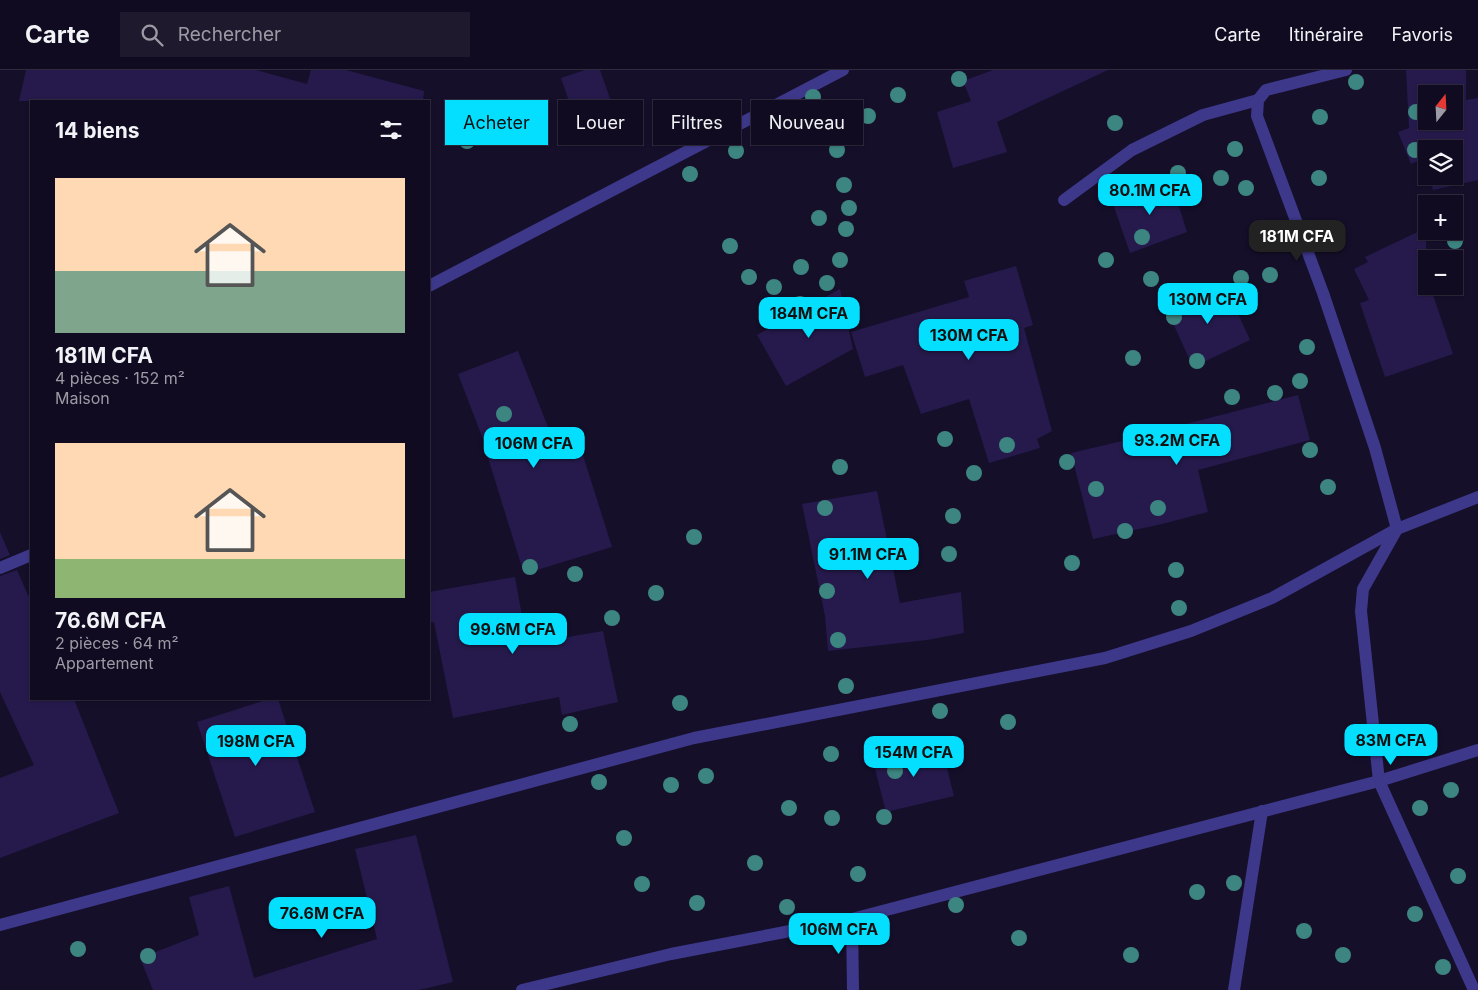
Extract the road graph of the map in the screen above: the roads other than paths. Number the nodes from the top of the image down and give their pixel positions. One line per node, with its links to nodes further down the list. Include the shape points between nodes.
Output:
1 (843, 70): 5 (street)
2 (1346, 70): 3 (street, via 1266,90)
3 (1258, 100): 4 (street, via 1203,115 1132,150); 7 (street, via 1257,116 1324,293 1375,448)
4 (1064, 200)
5 (430, 285)
6 (1478, 498): 7 (street)
7 (1397, 529): 11 (street, via 1363,589 1361,611); 14 (street, via 1272,598 1105,658 694,738)
8 (30, 555): 9 (street)
9 (0, 568)
10 (1478, 750): 11 (street)
11 (1379, 781): 12 (street); 18 (street)
12 (1262, 811): 13 (street); 17 (street)
13 (852, 919): 15 (street, via 671,954); 16 (street)
14 (0, 925)
15 (522, 990)
16 (854, 990)
17 (1234, 990)
18 (1474, 990)

